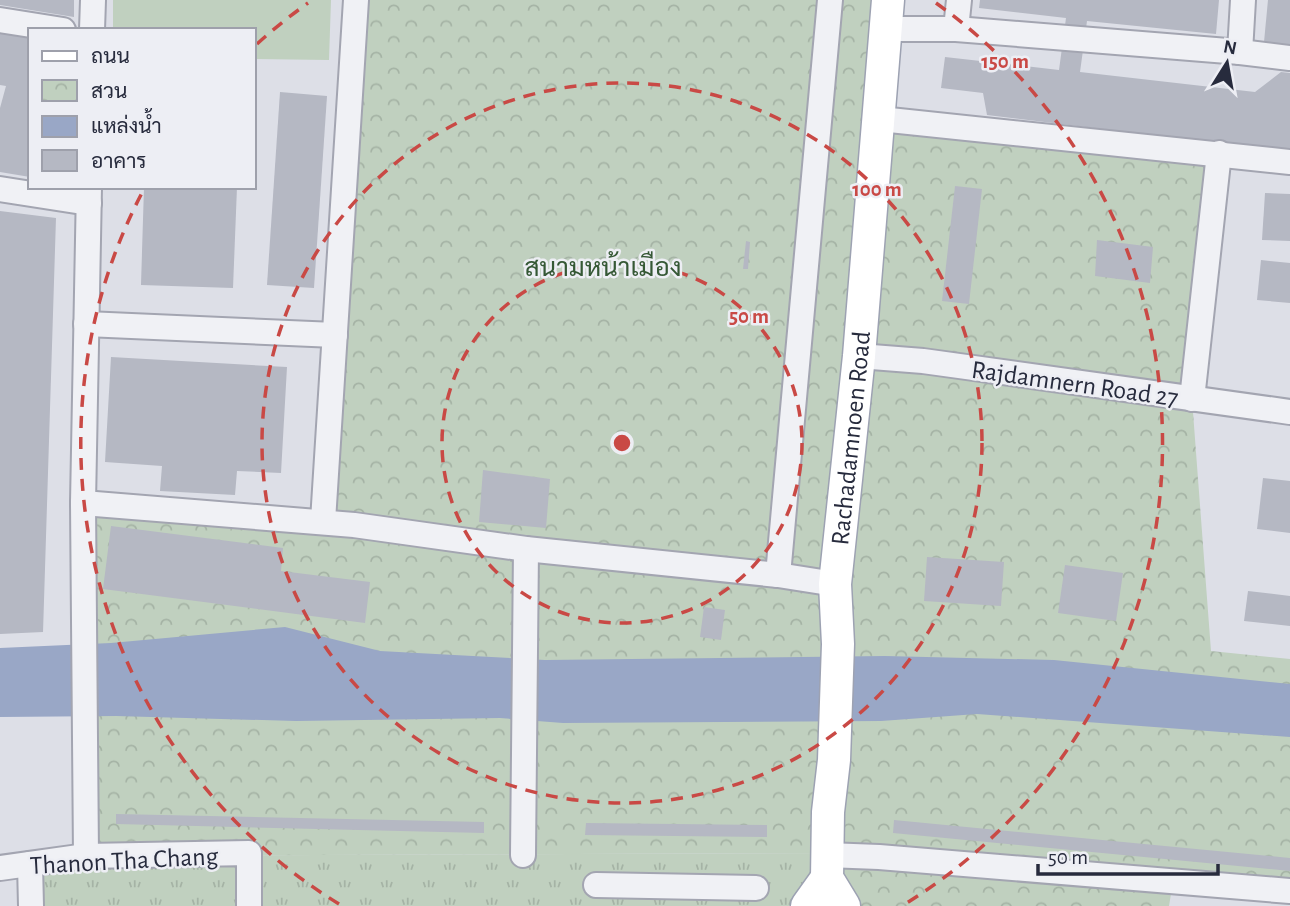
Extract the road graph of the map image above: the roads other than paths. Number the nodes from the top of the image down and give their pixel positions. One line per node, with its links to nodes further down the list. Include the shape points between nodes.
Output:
1 (93, 0): 9 (street)
2 (356, 0): 19 (street)
3 (830, 0): 26 (street)
4 (959, 0): 10 (street)
5 (1243, 0): 11 (street)
6 (887, 14): 10 (street); 13 (main road, Rachadamnoen Road)
7 (0, 20): 8 (street)
8 (50, 28)
9 (92, 28)
10 (956, 29): 11 (street)
11 (1240, 52): 12 (street)
12 (1290, 58)
13 (880, 119): 14 (street); 20 (main road, Rachadamnoen Road)
14 (1219, 153): 15 (street); 21 (street)
15 (1290, 162)
16 (0, 189): 17 (street)
17 (89, 195): 18 (street)
18 (86, 324): 19 (street); 23 (street)
19 (335, 334): 24 (street)
20 (859, 356): 21 (street, Rajdamnern Road 27); 27 (main road, Rachadamnoen Road)
21 (1192, 399): 22 (street, Rajdamnern Road 27)
22 (1290, 412)
23 (83, 503): 24 (street); 29 (street)
24 (323, 521): 25 (street)
25 (526, 549): 26 (street); 28 (street)
26 (778, 575): 27 (street)
27 (835, 584): 31 (main road, Rachadamnoen Road, via 838,644)
28 (523, 855)
29 (86, 856): 30 (street, Thanon Tha Chang); 37 (street, Thanon Tha Chang, via 249,853)
30 (30, 864): 32 (street, Thanon Tha Chang); 36 (street)
31 (827, 866): 35 (street, via 879,857); 38 (main road); 39 (main road)
32 (0, 868)
33 (596, 885): 34 (street)
34 (755, 888)
35 (1290, 891)
36 (31, 906)
37 (249, 906)
38 (807, 906)
39 (844, 906)

